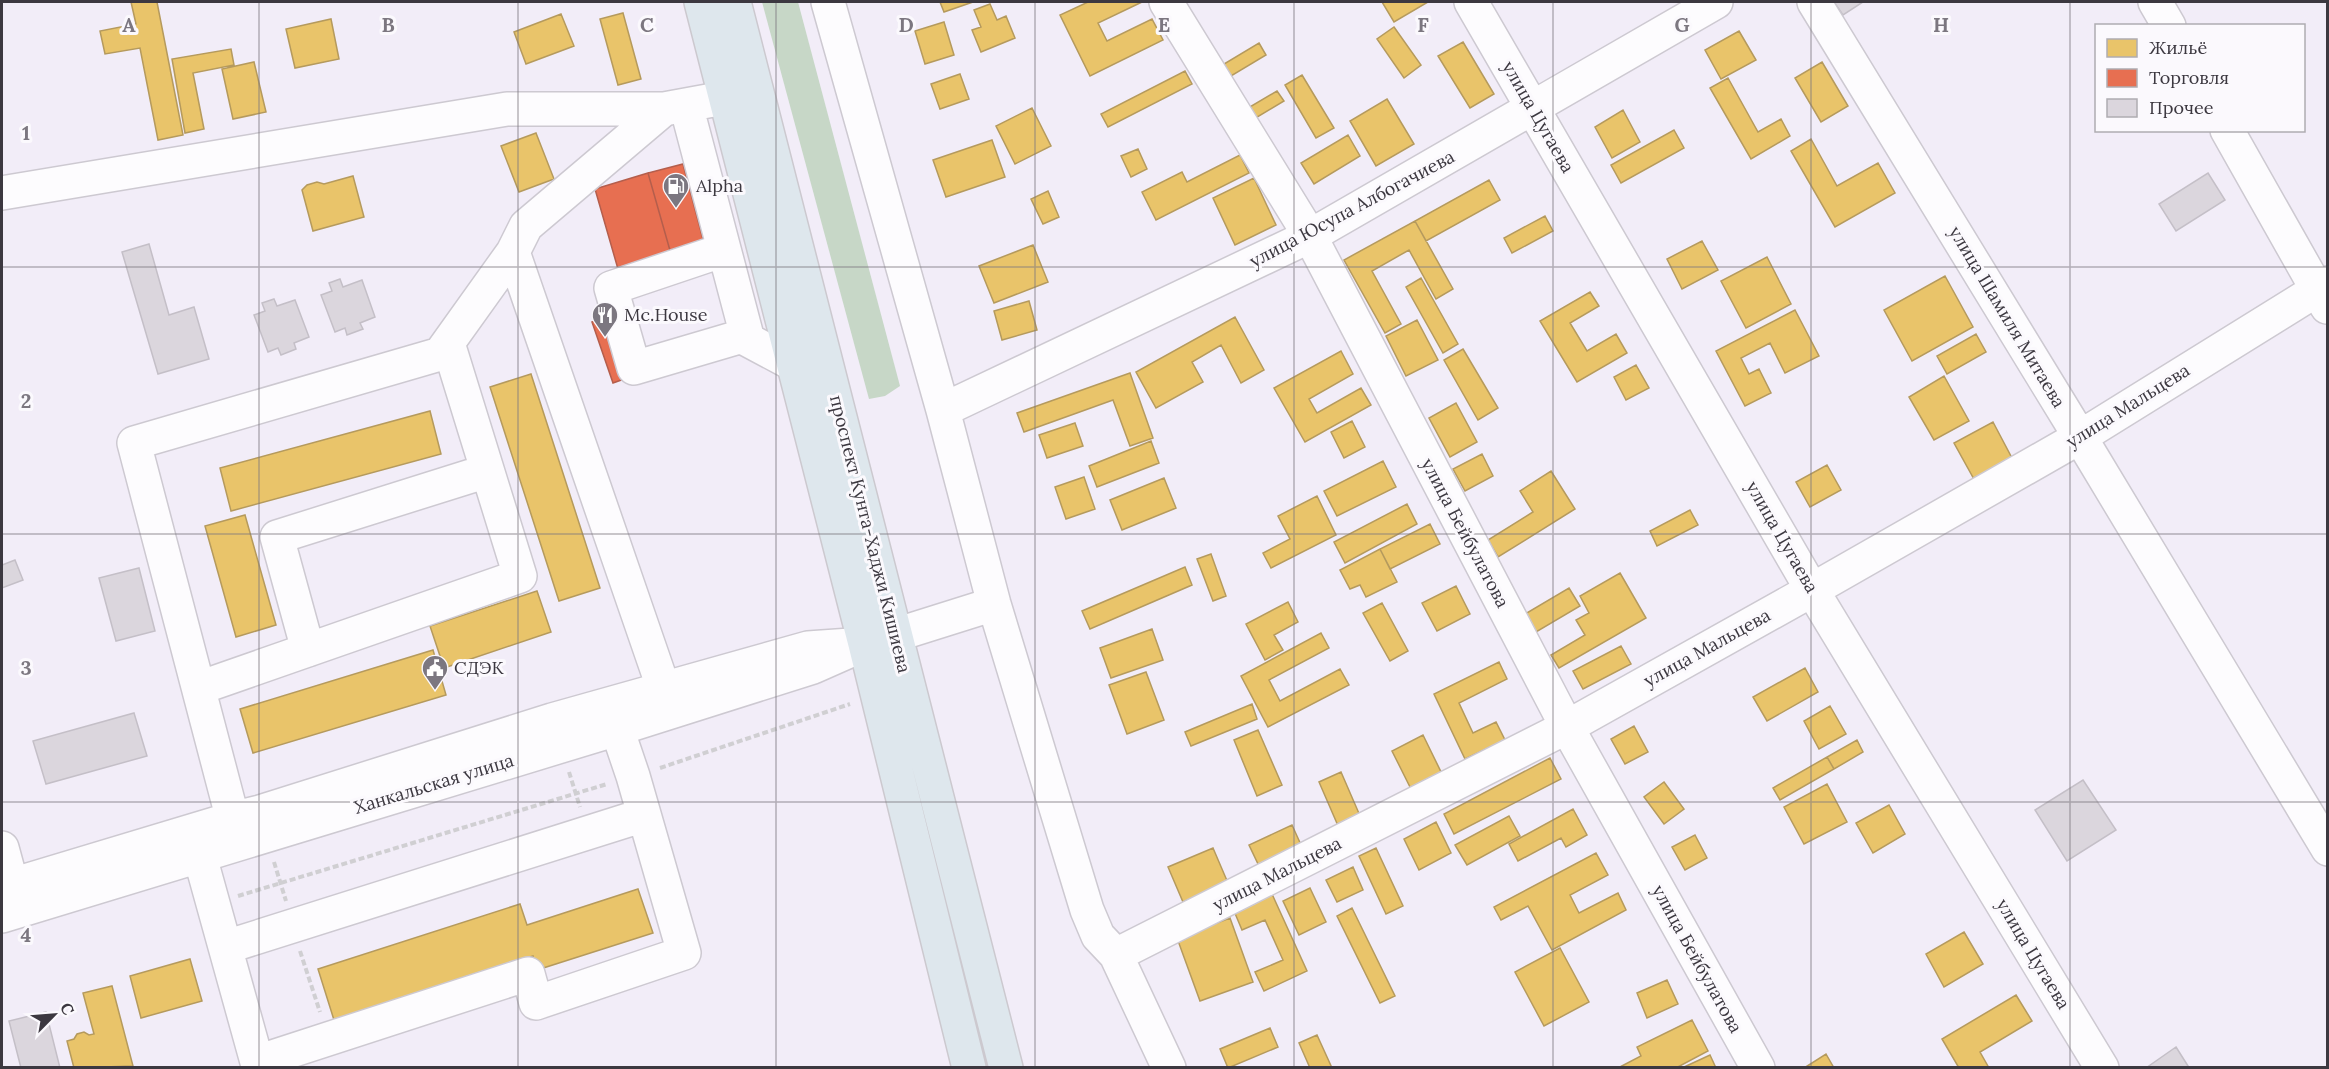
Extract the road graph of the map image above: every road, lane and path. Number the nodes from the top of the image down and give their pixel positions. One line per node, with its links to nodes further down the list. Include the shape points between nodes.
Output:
1 (701, 2): 10 (main road, проспект Кунта-Хаджи Кишиева)
2 (734, 2): 15 (main road, проспект Кунта-Хаджи Кишиева)
3 (828, 2): 23 (street)
4 (1166, 2): 16 (street, улица Бейбулатова)
5 (1471, 2): 12 (street, улица Цугаева)
6 (1716, 2): 12 (street, улица Юсупа Албогачиева)
7 (1814, 2): 24 (street, улица Шамиля Митаева)
8 (2155, 2): 9 (street)
9 (2168, 24)
10 (724, 98): 11 (street); 15 (street); 22 (main road, проспект Кунта-Хаджи Кишиева)
11 (675, 107): 14 (street, via 507,109); 17 (street); 18 (street, via 526,226)
12 (1533, 109): 16 (street, улица Юсупа Албогачиева); 26 (street, улица Цугаева)
13 (2228, 132): 19 (street)
14 (2, 193)
15 (787, 207): 28 (main road, проспект Кунта-Хаджи Кишиева)
16 (1310, 236): 23 (street, улица Юсупа Албогачиева); 35 (street, улица Бейбулатова)
17 (724, 250): 20 (street); 20 (street, via 611,288 634,368)
18 (513, 252): 21 (street); 32 (street)
19 (2324, 294): 24 (street, улица Мальцева)
20 (746, 335): 22 (street, via 748,340)
21 (448, 343): 25 (street); 31 (street, via 440,354 134,442)
22 (793, 364): 29 (main road, проспект Кунта-Хаджи Кишиева)
23 (943, 410): 27 (street)
24 (2080, 437): 26 (street, улица Мальцева); 44 (street, улица Шамиля Митаева)
25 (487, 471): 30 (street, via 520,576); 30 (street, via 277,537)
26 (1812, 590): 35 (street, улица Мальцева); 55 (street, улица Цугаева)
27 (994, 604): 28 (street, Ханкальская улица); 49 (street, via 1087,910 1098,936)
28 (896, 635): 29 (street, Ханкальская улица); 52 (main road, проспект Кунта-Хаджи Кишиева)
29 (865, 644): 32 (street, Ханкальская улица, via 813,667); 51 (main road, проспект Кунта-Хаджи Кишиева)
30 (308, 650): 31 (street)
31 (199, 688): 40 (street)
32 (668, 700): 34 (street, Ханкальская улица)
33 (850, 704): 37 (path)
34 (613, 717): 37 (street); 40 (street, Ханкальская улица)
35 (1567, 727): 49 (street, улица Мальцева); 54 (street, улица Бейбулатова)
36 (566, 762): 38 (path)
37 (633, 776): 38 (path); 39 (street)
38 (576, 793): 41 (path); 46 (path)
39 (644, 815): 41 (street); 50 (street, via 684,953 536,1003 528,975)
40 (235, 831): 42 (street, Ханкальская улица)
41 (587, 833): 48 (street)
42 (196, 842): 45 (street, Ханкальская улица); 46 (street); 47 (street, Ханкальская улица)
43 (2, 848): 45 (street)
44 (2328, 849)
45 (7, 886)
46 (214, 903): 48 (street)
47 (2, 916)
48 (226, 947): 50 (street)
49 (1116, 955): 53 (street)
50 (258, 1065)
51 (969, 1068)
52 (1006, 1068)
53 (1169, 1068)
54 (1758, 1068)
55 (2102, 1068)

